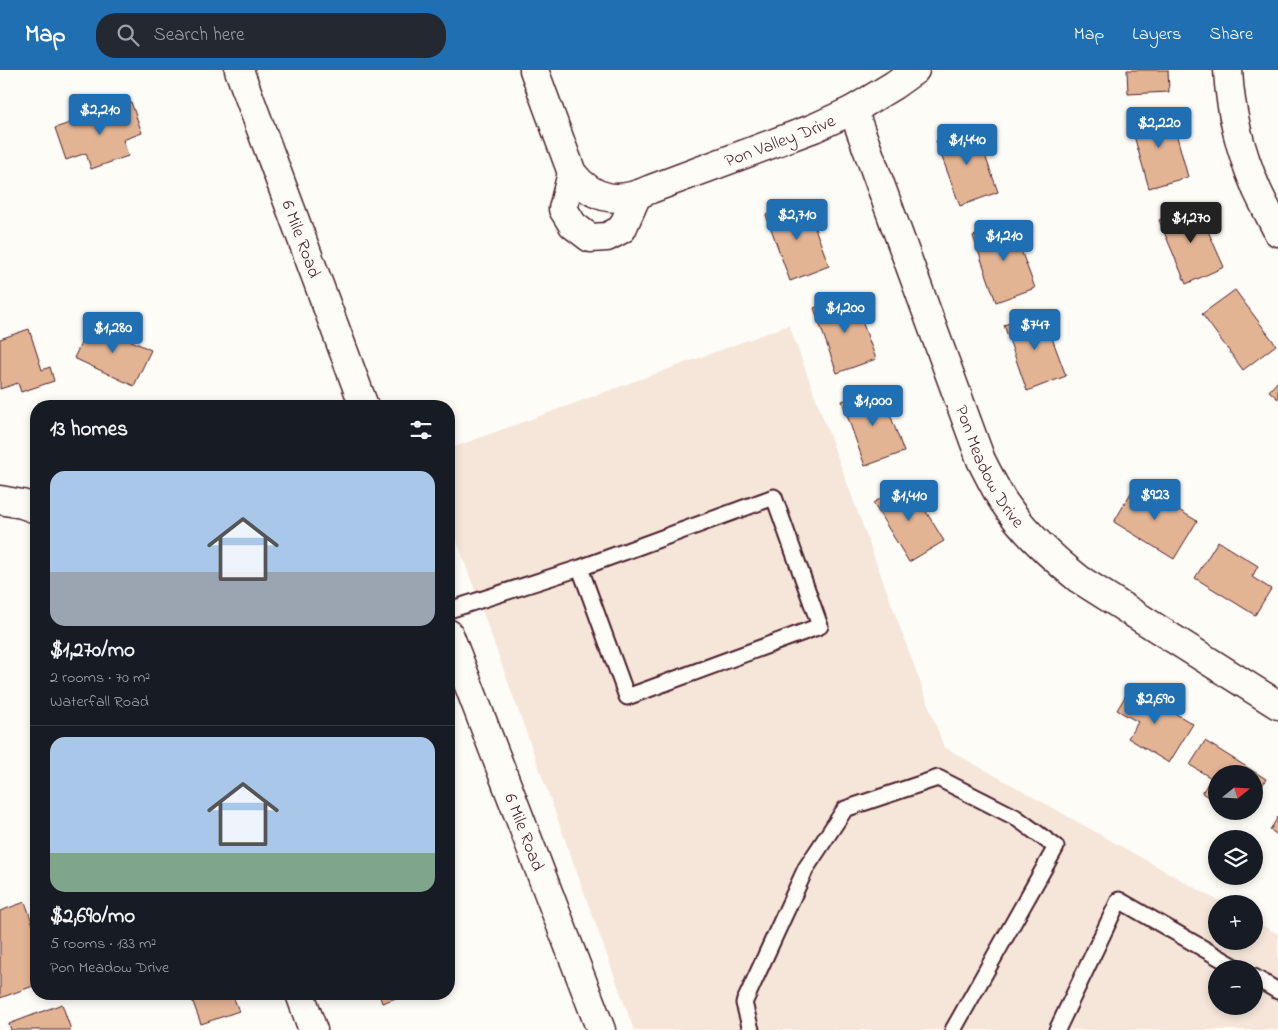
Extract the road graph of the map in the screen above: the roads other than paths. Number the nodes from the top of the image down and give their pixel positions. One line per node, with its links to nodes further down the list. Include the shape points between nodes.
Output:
1 (239, 70): 9 (street, 6 Mile Road)
2 (534, 70): 6 (street, Pon Valley Drive)
3 (915, 70): 5 (street, Pon Valley Drive)
4 (1228, 70): 8 (street, via 1243,150 1257,190)
5 (853, 110): 7 (street, Pon Valley Drive); 15 (street, Pon Meadow Drive, via 981,460 1003,500 1037,543 1079,579)
6 (572, 173): 7 (street, Pon Valley Drive, via 590,190 603,196 622,198); 7 (street, via 563,209 573,225 590,238 607,237 622,229)
7 (637, 195)
8 (1278, 232)
9 (362, 400)
10 (0, 500): 11 (street)
11 (30, 507)
12 (580, 568): 12 (lane, via 774,497 820,626 627,697); 13 (lane)
13 (455, 608)
14 (455, 650): 21 (street, 6 Mile Road)
15 (1278, 705)
16 (1223, 960): 24 (lane, via 1119,900)
17 (1263, 982): 18 (lane)
18 (1278, 991)
19 (302, 1000): 20 (street)
20 (313, 1030)
21 (601, 1030)
22 (751, 1030): 23 (lane, via 744,1003 806,868 845,809 938,778 1015,817 1056,847)
23 (953, 1030)
24 (1057, 1030)

